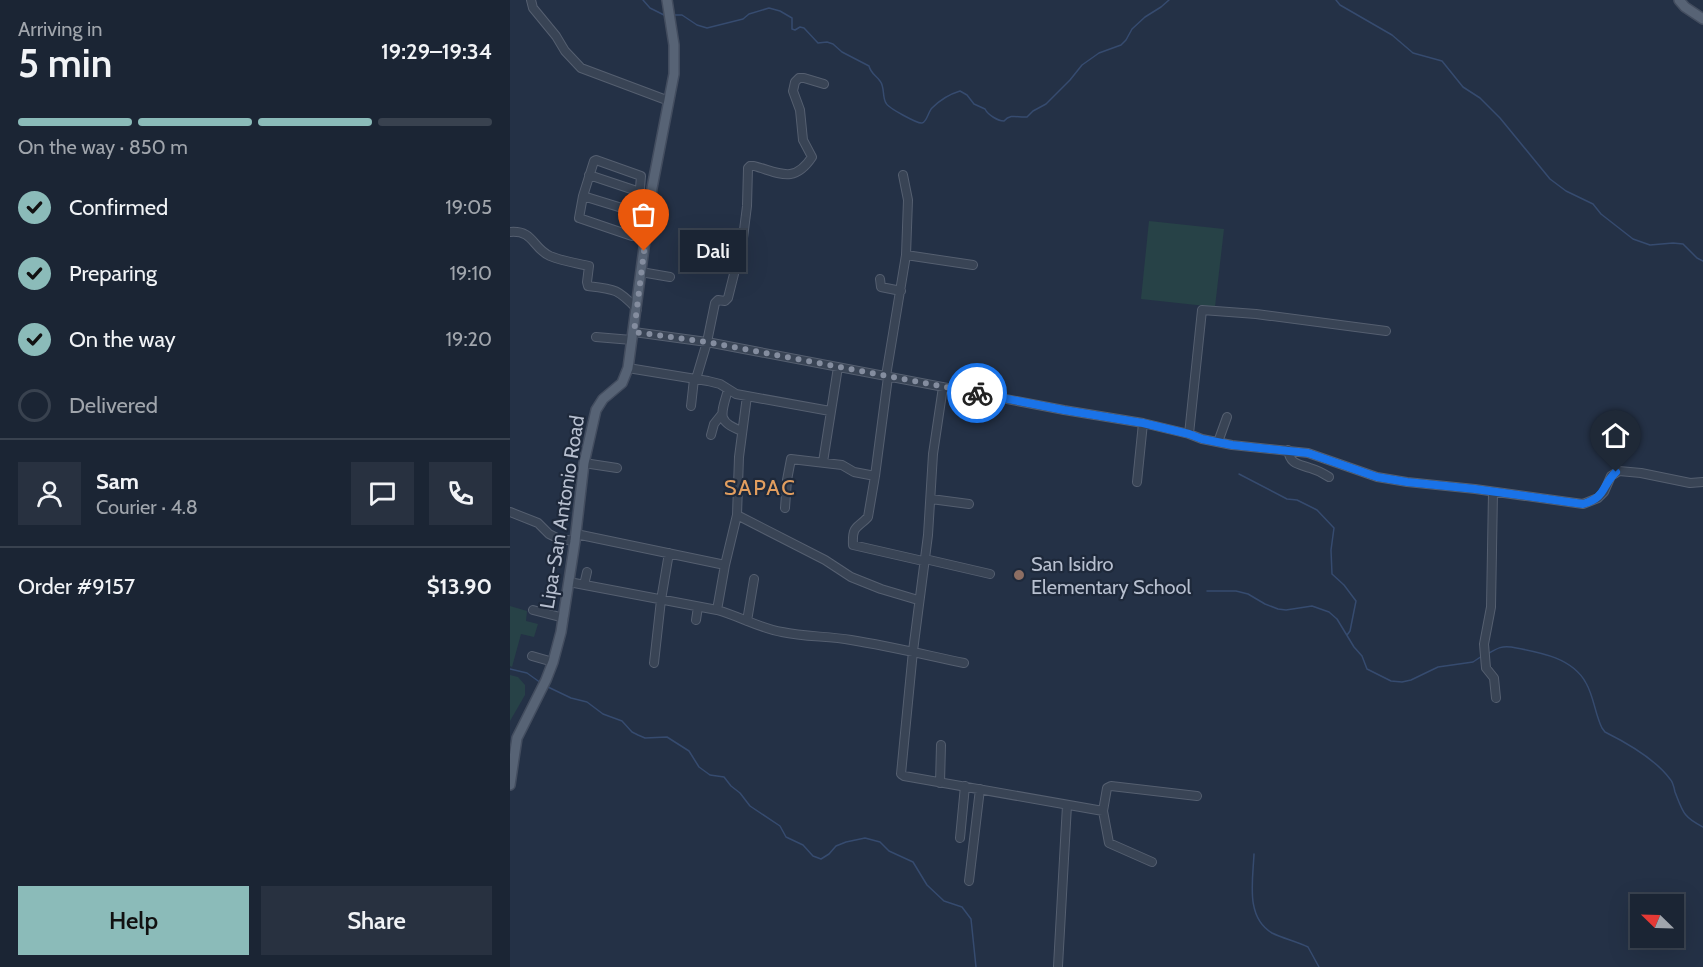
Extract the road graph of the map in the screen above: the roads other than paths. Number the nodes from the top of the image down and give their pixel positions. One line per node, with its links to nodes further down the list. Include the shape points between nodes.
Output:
1 (531, 0): 6 (street, via 581,68)
2 (667, 0): 6 (main road, Lipa-San Antonio Road, via 675,64)
3 (1679, 0): 4 (main road)
4 (1703, 19)
5 (824, 84): 24 (street, via 799,78 793,86 803,140 812,157 808,162 796,174 788,175 754,166 748,168 743,238 728,298 715,303)
6 (669, 100): 12 (main road, Lipa-San Antonio Road)
7 (589, 175): 9 (street); 9 (street, via 596,160 641,176); 10 (street)
8 (903, 175): 14 (street, via 908,200)
9 (640, 192): 11 (street)
10 (583, 196): 11 (street); 11 (street, via 579,218 622,233 633,236)
11 (638, 213): 12 (street)
12 (648, 216): 16 (main road, Lipa-San Antonio Road)
13 (510, 232): 20 (street, via 525,233 550,256 589,266 588,286 616,290)
14 (906, 255): 15 (street); 19 (street)
15 (974, 265)
16 (641, 272): 17 (street); 20 (main road, Lipa-San Antonio Road)
17 (670, 278)
18 (880, 279): 19 (street, via 881,288)
19 (901, 291): 27 (street)
20 (637, 309): 22 (main road, Lipa-San Antonio Road)
21 (1386, 332): 38 (street, via 1202,309)
22 (633, 336): 23 (street); 24 (street); 26 (main road, Lipa-San Antonio Road)
23 (596, 337)
24 (707, 342): 25 (street); 28 (street)
25 (838, 367): 27 (street); 33 (street)
26 (628, 368): 28 (street); 43 (main road, Lipa-San Antonio Road, via 622,383 596,410)
27 (887, 376): 29 (street); 45 (street)
28 (695, 379): 30 (street, via 720,384); 32 (street)
29 (944, 387): 36 (street); 50 (street, via 933,454)
30 (728, 390): 31 (street); 34 (street)
31 (747, 396): 33 (street); 37 (street)
32 (691, 406)
33 (830, 411): 42 (street)
34 (722, 414): 37 (street, via 728,426); 39 (street)
35 (1227, 417): 40 (street)
36 (1143, 423): 38 (street); 47 (street)
37 (742, 431): 54 (street)
38 (1189, 434): 40 (street)
39 (711, 435)
40 (1218, 442): 41 (street)
41 (1288, 450): 46 (street, via 1291,461); 49 (street, via 1377,477)
42 (823, 462): 45 (street); 52 (street, via 791,459)
43 (584, 463): 44 (street); 55 (main road, Lipa-San Antonio Road)
44 (617, 468)
45 (875, 476): 57 (street, via 868,517 855,528 853,545)
46 (1329, 477)
47 (1137, 482)
48 (1703, 482): 49 (street, via 1619,471 1611,476 1598,498 1583,504)
49 (1493, 492): 77 (street, via 1491,607 1484,640 1486,668 1494,678)
50 (931, 499): 51 (street); 57 (street)
51 (969, 504)
52 (785, 508)
53 (510, 512): 55 (street, via 538,523 559,539)
54 (737, 515): 58 (street); 65 (street, via 851,577)
55 (576, 538): 56 (street); 62 (main road, Lipa-San Antonio Road)
56 (669, 553): 58 (street); 64 (street)
57 (924, 560): 60 (street); 65 (street)
58 (725, 565): 68 (street)
59 (587, 572): 63 (street)
60 (990, 574)
61 (754, 579): 71 (street)
62 (569, 582): 63 (street); 69 (main road, Lipa-San Antonio Road)
63 (584, 585): 64 (street)
64 (661, 600): 66 (street); 75 (street)
65 (918, 600): 72 (street)
66 (698, 606): 68 (street); 70 (street)
67 (533, 610): 69 (street)
68 (717, 610): 71 (street)
69 (564, 618): 74 (main road, Lipa-San Antonio Road)
70 (696, 620)
71 (747, 621): 72 (street, via 784,633)
72 (913, 651): 76 (street); 79 (street, via 901,774)
73 (532, 656): 74 (street)
74 (553, 662): 80 (main road, Lipa-San Antonio Road, via 517,738)
75 (654, 663)
76 (964, 663)
77 (1496, 698)
78 (941, 745): 79 (street)
79 (940, 783): 81 (street)
80 (510, 784)
81 (965, 786): 82 (street); 86 (street)
82 (980, 789): 84 (street); 88 (street)
83 (1197, 796): 85 (street, via 1111,786 1106,790)
84 (1067, 805): 85 (street); 89 (street)
85 (1103, 811): 87 (street, via 1109,843)
86 (960, 838)
87 (1152, 862)
88 (969, 881)
89 (1058, 966)

